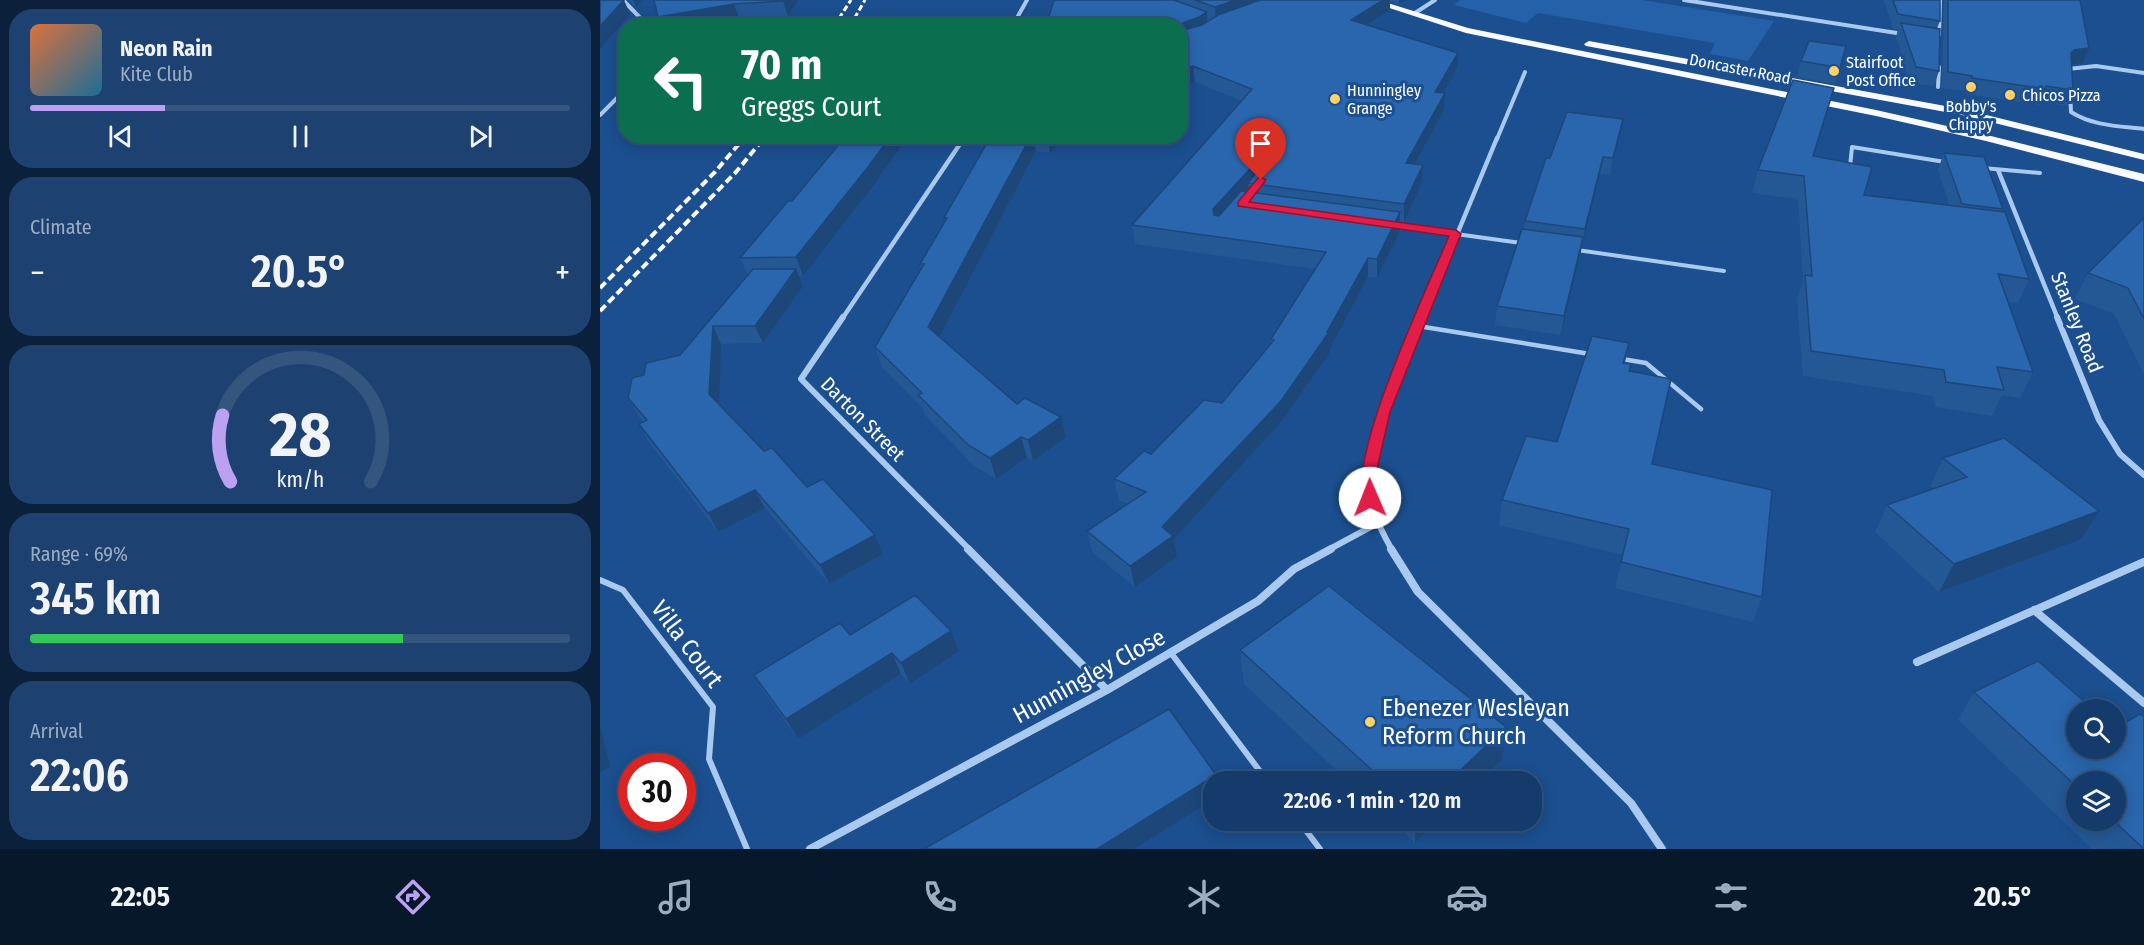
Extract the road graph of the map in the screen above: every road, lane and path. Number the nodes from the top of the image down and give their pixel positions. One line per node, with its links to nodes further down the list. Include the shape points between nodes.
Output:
1 (622, 0): 10 (street)
2 (1027, 0): 11 (street)
3 (1369, 0): 9 (highway, Doncaster Road)
4 (1435, 0): 9 (street)
5 (1684, 0): 8 (street)
6 (1725, 0): 8 (street)
7 (1940, 0): 14 (street)
8 (1722, 6): 13 (street)
9 (1415, 13): 12 (highway, Doncaster Road)
10 (640, 18)
11 (1016, 18)
12 (1434, 19): 25 (highway, Doncaster Road, via 1898,99); 31 (highway, Doncaster Road, via 1538,46 1976,136)
13 (1905, 34)
14 (1939, 39)
15 (1939, 63): 19 (street)
16 (1525, 72): 33 (street)
17 (2144, 73): 18 (street, via 2074,67 2068,69)
18 (2069, 78)
19 (1938, 87)
20 (2069, 88): 23 (street, via 2071,112 2090,122)
21 (618, 97): 22 (street)
22 (600, 115)
23 (2144, 129)
24 (960, 144): 48 (street, Darton Street, via 801,380)
25 (2144, 157)
26 (1953, 163): 30 (lane, via 1852,147)
27 (1976, 167): 28 (lane)
28 (1998, 170): 29 (lane); 41 (street, Stanley Road, via 2099,420 2120,454)
29 (2040, 173)
30 (1849, 176)
31 (2144, 178)
32 (1388, 224): 33 (street)
33 (1456, 234): 34 (lane); 37 (street)
34 (1526, 243)
35 (1572, 250): 36 (lane)
36 (1724, 271)
37 (1418, 326): 38 (lane); 42 (street, via 1383,412 1369,473 1370,498)
38 (1601, 356)
39 (1612, 358): 40 (lane, via 1646,363)
40 (1701, 409)
41 (2144, 475)
42 (1378, 523): 46 (street, Hunningley Close, via 1294,569 1258,601); 55 (street, via 1418,592 1631,802)
43 (2144, 562): 45 (street)
44 (600, 580): 52 (lane, Villa Court, via 623,590 713,707 709,759)
45 (2034, 610): 47 (street); 49 (street)
46 (1171, 653): 48 (street, Hunningley Close); 50 (lane)
47 (1917, 662)
48 (1107, 690): 53 (street, Hunningley Close)
49 (2144, 704)
50 (1260, 771)
51 (1306, 831): 54 (lane)
52 (747, 849)
53 (810, 849)
54 (1320, 849)
55 (1662, 849)

